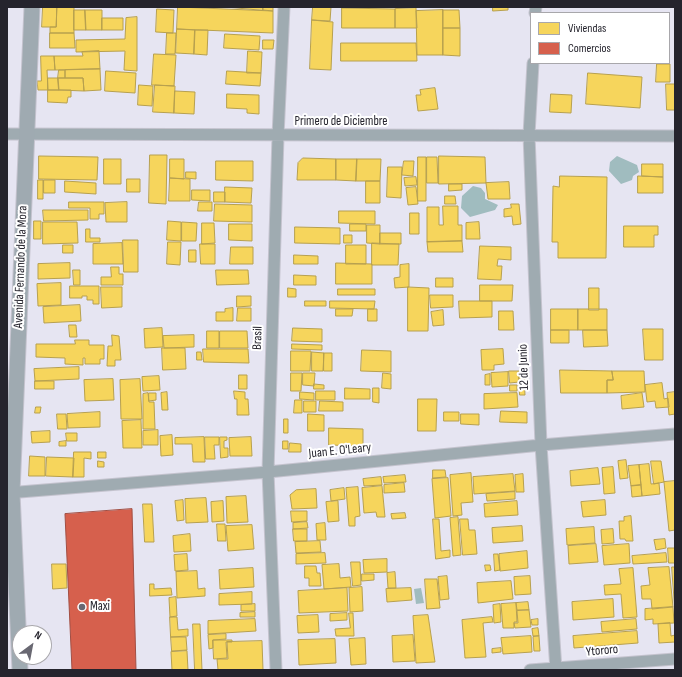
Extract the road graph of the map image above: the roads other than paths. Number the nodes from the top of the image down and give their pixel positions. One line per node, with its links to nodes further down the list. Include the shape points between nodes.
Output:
1 (32, 7): 5 (main road, Avenida Fernando de la Mora)
2 (284, 7): 7 (street, Brasil)
3 (533, 64): 6 (street, 12 de Junio)
4 (7, 134): 5 (street, Primero de Diciembre)
5 (26, 134): 7 (street, Primero de Diciembre); 12 (main road, Avenida Fernando de la Mora)
6 (529, 135): 7 (street, Primero de Diciembre); 8 (street, Primero de Diciembre); 10 (street, 12 de Junio)
7 (278, 136): 11 (street, Brasil)
8 (675, 136)
9 (675, 434): 10 (street, Juan E. O'Leary)
10 (541, 445): 11 (street, Juan E. O'Leary); 14 (street, 12 de Junio)
11 (268, 472): 12 (street, Juan E. O'Leary); 16 (street, Brasil)
12 (10, 493): 15 (main road, Avenida Fernando de la Mora)
13 (675, 659): 14 (street, Ytororo)
14 (556, 669): 17 (street, Ytororo)
15 (20, 670)
16 (276, 670)
17 (530, 670)

